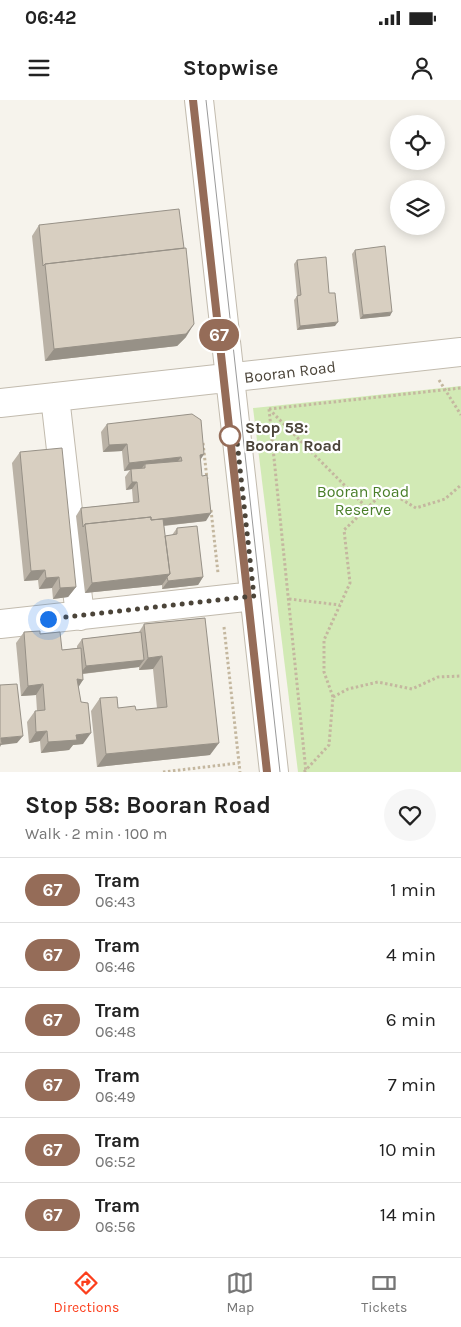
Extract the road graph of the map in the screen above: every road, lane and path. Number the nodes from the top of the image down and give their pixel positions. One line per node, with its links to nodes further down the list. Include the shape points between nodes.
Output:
1 (199, 100): 4 (street)
2 (461, 352): 3 (street, Booran Road)
3 (424, 356): 4 (street, Booran Road); 6 (path)
4 (230, 378): 7 (street, Booran Road); 13 (street)
5 (461, 388): 6 (path)
6 (445, 389): 9 (path); 10 (path)
7 (55, 397): 8 (street, Booran Road); 16 (street)
8 (0, 403)
9 (269, 409): 12 (path); 14 (path)
10 (461, 416)
11 (461, 485): 12 (path, via 445,499 416,508 386,490)
12 (367, 508): 15 (path, via 344,530 350,583)
13 (254, 596): 16 (street); 22 (street)
14 (289, 599): 15 (path); 23 (path)
15 (340, 605): 19 (path, via 324,640 324,672)
16 (80, 616): 17 (street)
17 (0, 624)
18 (461, 676): 19 (path, via 438,677 412,689 378,682 348,689)
19 (333, 697): 23 (path, via 329,745)
20 (239, 764): 21 (path)
21 (163, 772)
22 (274, 772)
23 (305, 772)

